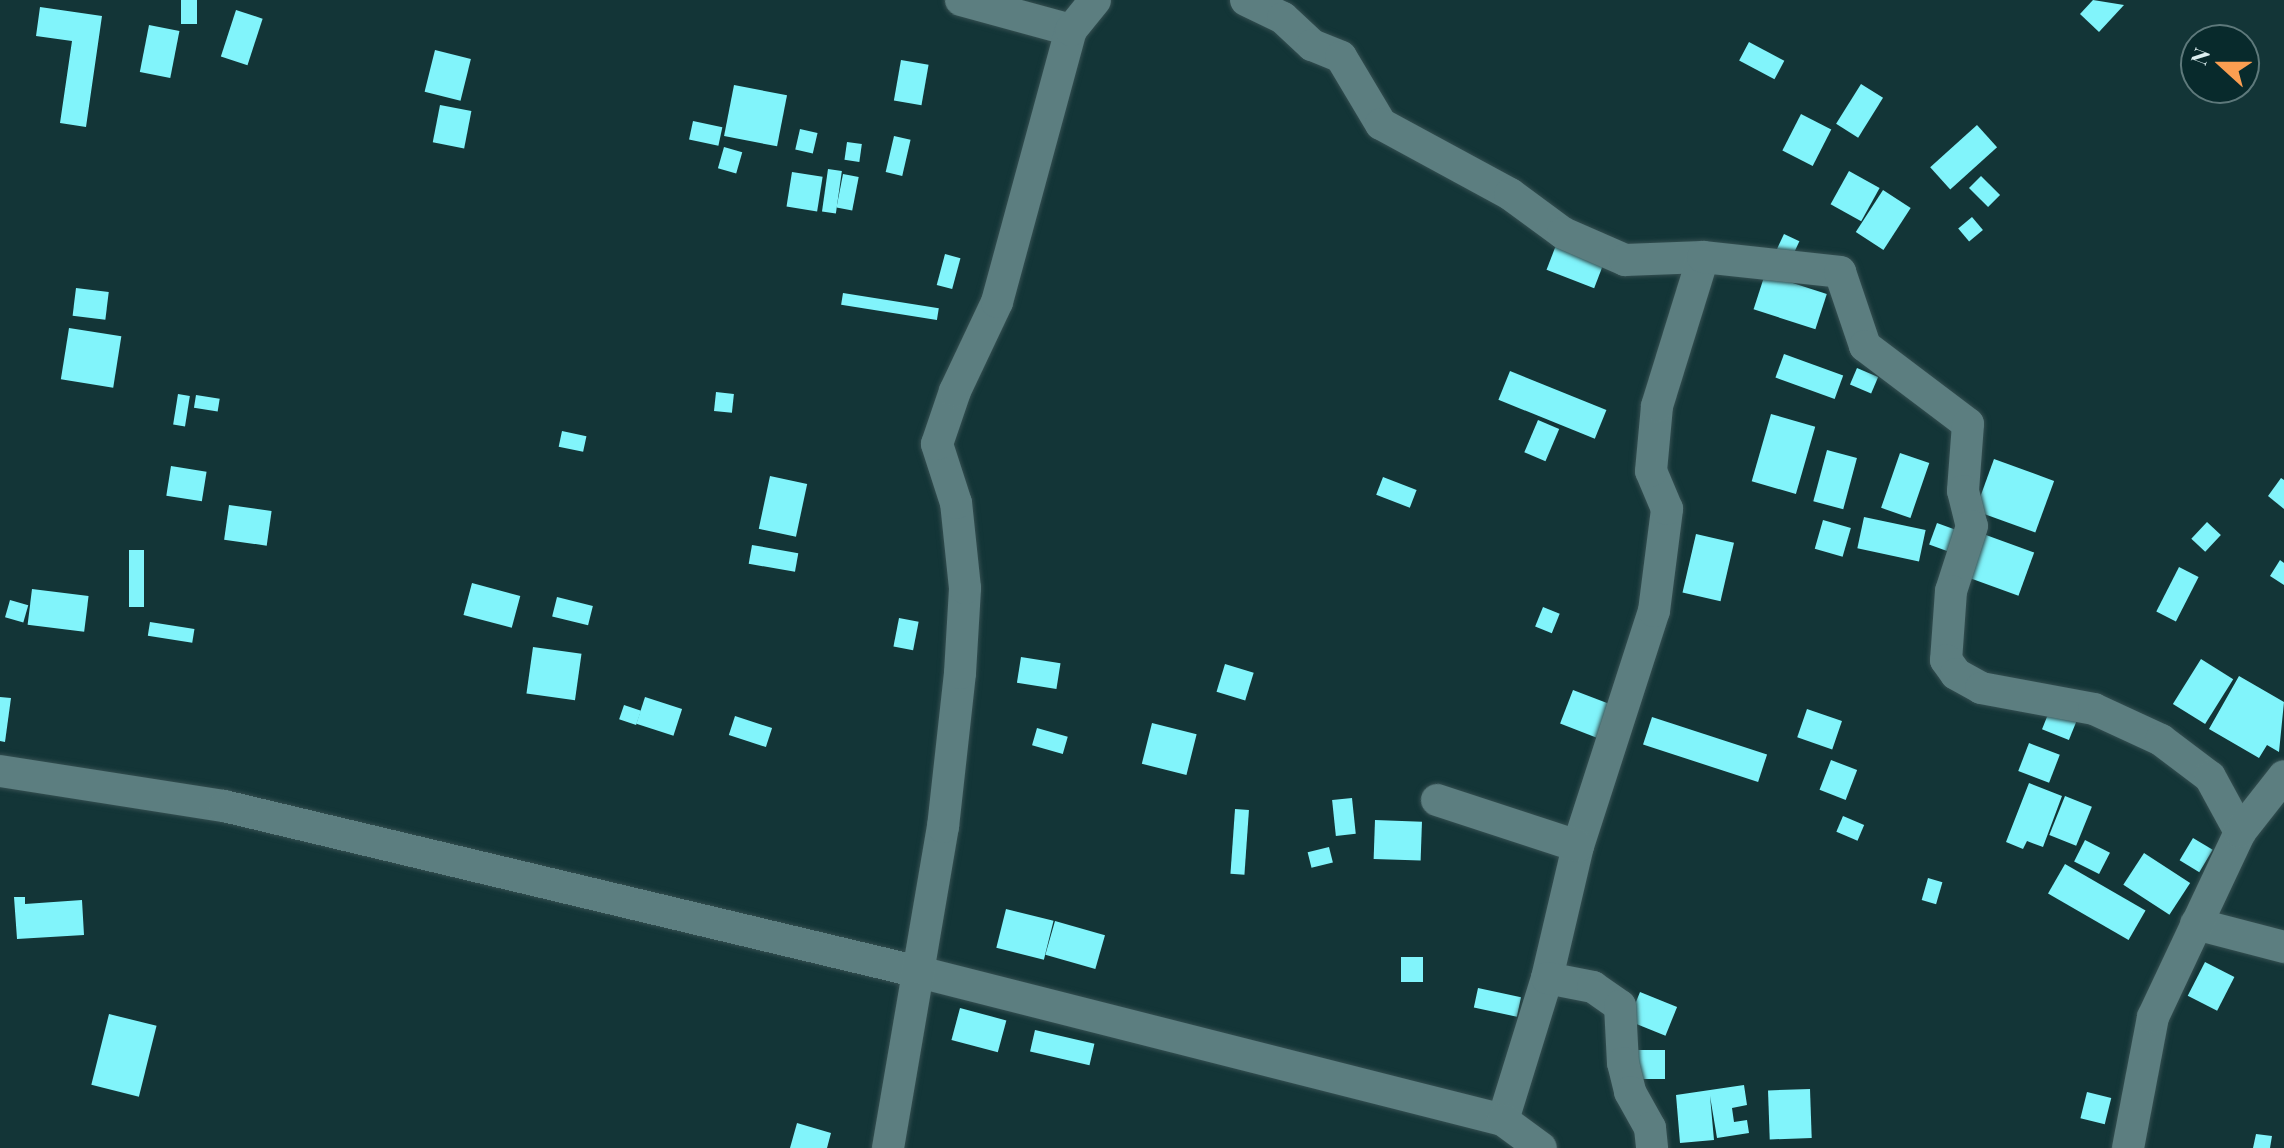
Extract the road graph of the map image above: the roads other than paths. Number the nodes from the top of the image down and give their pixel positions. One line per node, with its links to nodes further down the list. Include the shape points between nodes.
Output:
1 (961, 0): 4 (street)
2 (1095, 0): 4 (street)
3 (1246, 0): 5 (street, via 1283,18 1312,45 1341,57 1381,124 1510,194 1563,233 1625,260)
4 (1071, 30): 13 (street, via 997,302 955,391 937,444 956,503 965,588 943,827)
5 (1703, 257): 9 (street, via 1840,272 1865,346 1968,424 1963,491 1972,526 1951,591 1946,660 1956,674 1981,688 2094,709 2161,740 2210,777); 10 (street, via 1657,406 1651,471 1667,509 1654,611)
6 (0, 771): 13 (street, via 224,806)
7 (2284, 776): 9 (street)
8 (1437, 800): 10 (street)
9 (2240, 832): 11 (street)
10 (1578, 846): 14 (street)
11 (2196, 924): 12 (street); 19 (street, via 2153,1017)
12 (2284, 947)
13 (919, 972): 15 (street); 16 (street)
14 (1547, 978): 15 (street); 18 (street, via 1593,987 1620,1006 1623,1063 1630,1092 1650,1128)
15 (1503, 1120): 17 (street)
16 (888, 1148)
17 (1541, 1148)
18 (1652, 1148)
19 (2128, 1148)

